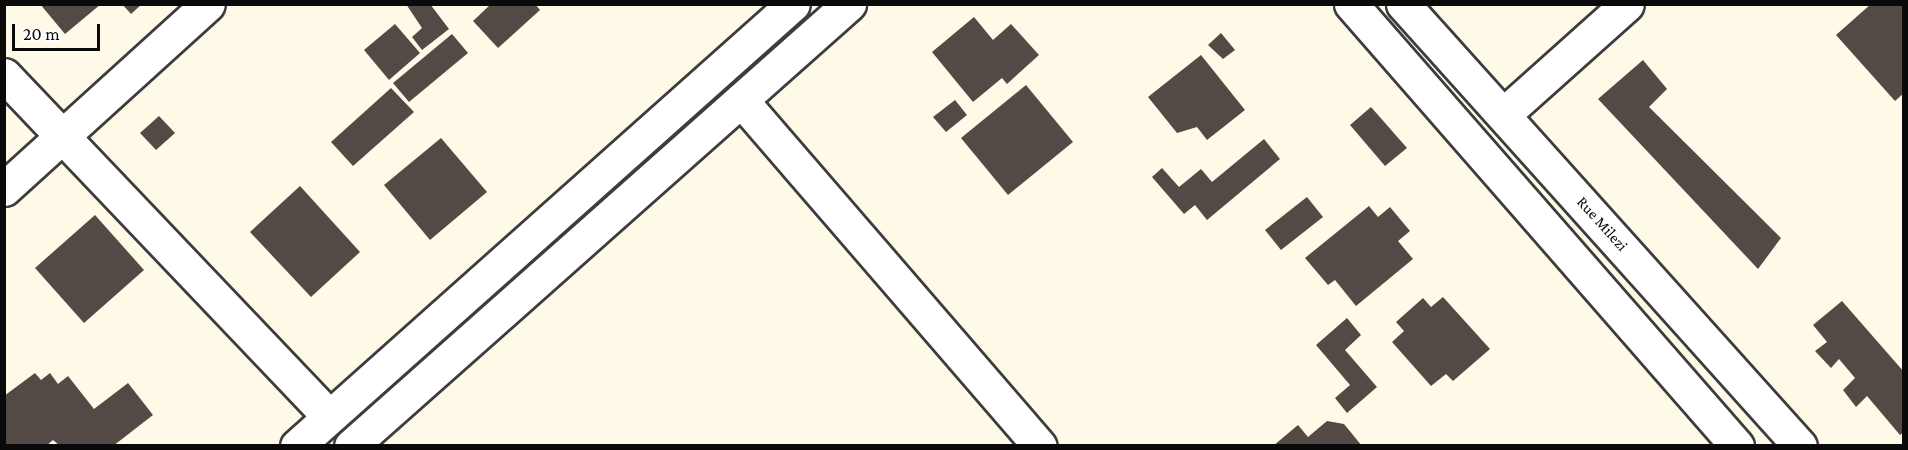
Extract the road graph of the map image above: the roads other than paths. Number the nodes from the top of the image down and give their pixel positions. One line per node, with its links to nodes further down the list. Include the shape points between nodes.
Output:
1 (208, 4): 10 (street)
2 (793, 4): 12 (street)
3 (849, 4): 8 (street)
4 (1351, 4): 16 (street)
5 (1402, 4): 9 (street, Rue Milezi)
6 (1627, 4): 9 (street)
7 (4, 75): 10 (street)
8 (741, 100): 14 (street); 15 (street)
9 (1503, 115): 17 (street, Rue Milezi)
10 (60, 138): 11 (street); 12 (street)
11 (4, 189)
12 (329, 416): 13 (street)
13 (297, 446)
14 (351, 446)
15 (1040, 446)
16 (1737, 446)
17 (1800, 446)

